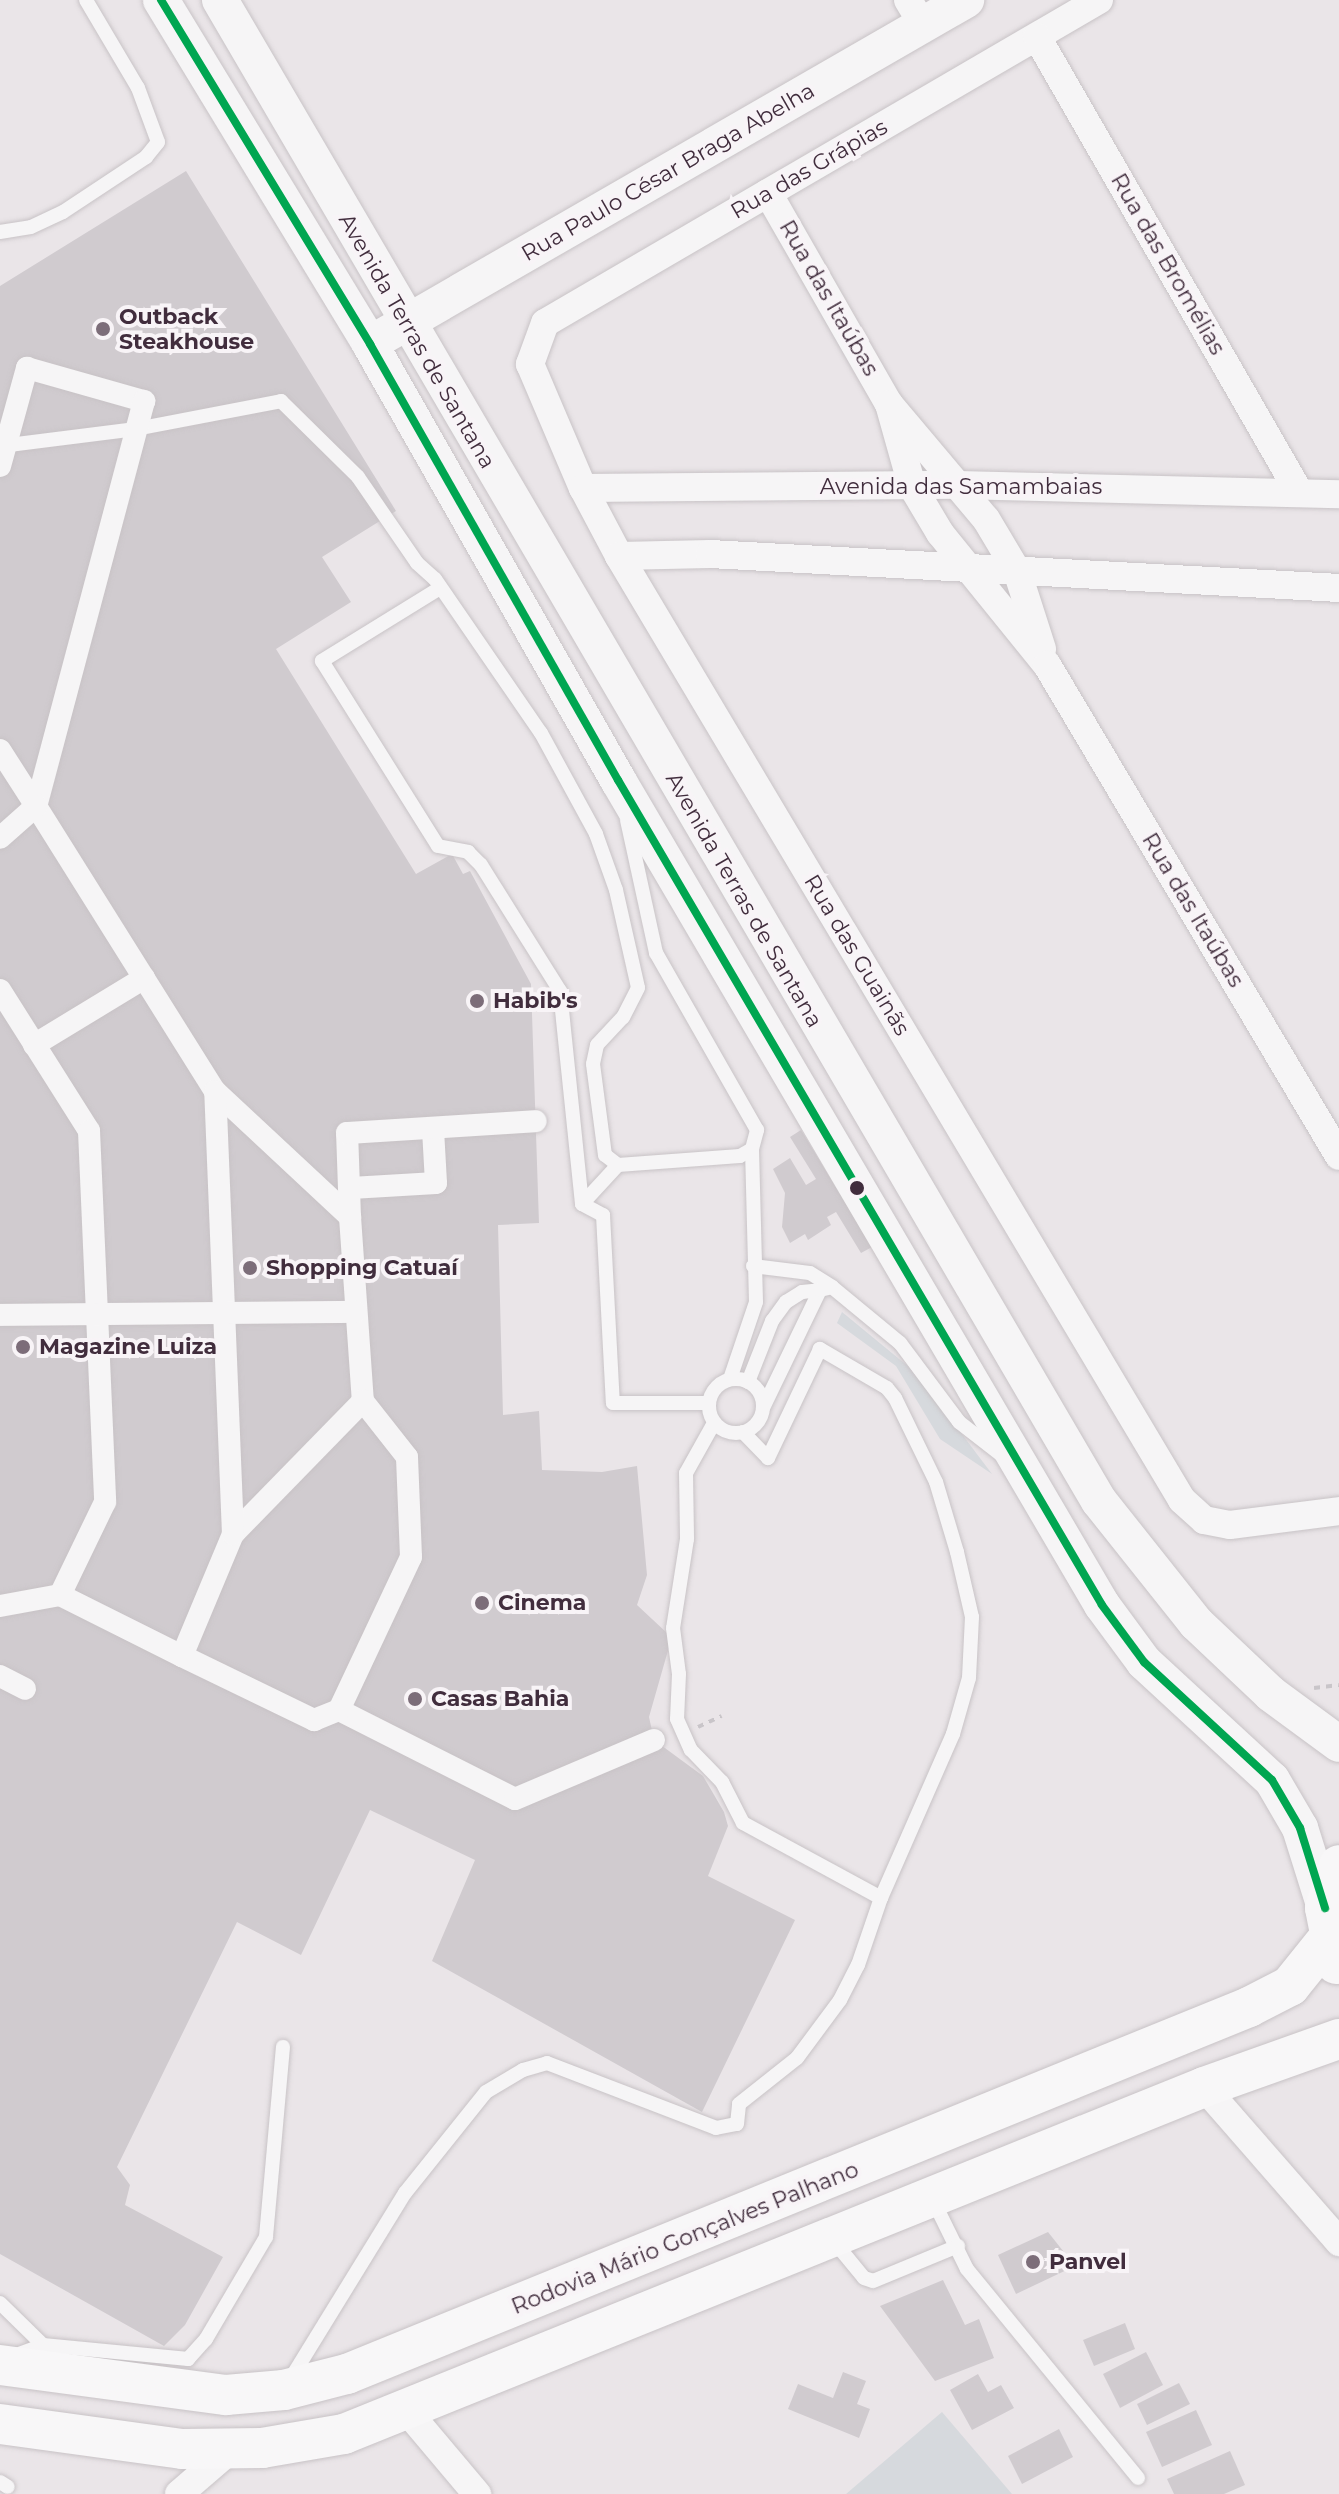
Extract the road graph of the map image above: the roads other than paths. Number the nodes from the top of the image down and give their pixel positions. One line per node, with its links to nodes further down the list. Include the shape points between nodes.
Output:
1 (86, 0): 9 (lane, via 138,88 158,142 146,157 63,212 31,227)
2 (161, 0): 11 (street, Avenida Terras de Santana)
3 (220, 0): 10 (street, Avenida Terras de Santana)
4 (966, 0): 6 (street, Rua Paulo César Braga Abelha)
5 (1099, 0): 7 (street, Rua das Grápias)
6 (915, 12): 10 (street, Rua Paulo César Braga Abelha)
7 (1037, 37): 8 (street, Rua das Grápias); 19 (street, Rua das Bromélias)
8 (768, 193): 12 (street, Rua das Grápias, via 545,323); 13 (street, Rua das Itaúbas)
9 (0, 232)
10 (406, 324): 11 (street, Rua Paulo César Braga Abelha); 66 (street, Avenida Terras de Santana, via 1099,1501 1196,1623 1271,1694)
11 (370, 344): 28 (street, Avenida Terras de Santana)
12 (532, 349): 18 (street, Rua das Guainãs, via 533,381)
13 (889, 404): 16 (street, Rua das Itaúbas); 17 (street, Rua das Itaúbas)
14 (136, 429): 15 (lane); 15 (street, via 144,401 27,368); 24 (lane, via 281,401 358,477); 29 (street)
15 (2, 453)
16 (958, 485): 17 (street, Avenida das Samambaias); 19 (street, Avenida das Samambaias); 23 (street, Rua das Itaúbas)
17 (912, 486): 18 (street, Avenida das Samambaias); 22 (street, Rua das Itaúbas)
18 (583, 488): 21 (street, Rua das Guainãs)
19 (1299, 492): 20 (street, Avenida das Samambaias)
20 (1339, 494)
21 (619, 556): 22 (street, via 710,554); 57 (street, Rua das Guainãs, via 1182,1500 1204,1520 1230,1525)
22 (967, 568): 23 (street); 26 (street, Rua das Itaúbas)
23 (1017, 571): 25 (street); 26 (street, Rua das Itaúbas)
24 (440, 588): 39 (lane, via 574,787 616,890 638,988 635,1000 597,1045 593,1064 603,1148); 41 (lane, via 322,661 438,846 468,852 481,865 560,991)
25 (1339, 588)
26 (1047, 665): 38 (street, Rua das Itaúbas)
27 (0, 750): 29 (street)
28 (618, 780): 37 (lane, via 656,953 757,1130); 56 (street, Avenida Terras de Santana)
29 (36, 806): 30 (street); 31 (street)
30 (0, 838)
31 (144, 978): 33 (street); 34 (street)
32 (0, 990): 33 (street)
33 (34, 1045): 48 (street, via 89,1131)
34 (215, 1091): 42 (street); 46 (street)
35 (536, 1121): 36 (street)
36 (433, 1129): 40 (street, via 436,1183); 40 (street, via 347,1133)
37 (752, 1149): 39 (lane, via 730,1158); 43 (lane)
38 (1339, 1156)
39 (618, 1165): 41 (lane)
40 (351, 1188): 42 (street)
41 (582, 1204): 52 (lane, via 603,1215 613,1403)
42 (350, 1217): 45 (street)
43 (753, 1266): 44 (lane, via 810,1273); 49 (lane, via 755,1311)
44 (826, 1289): 50 (lane, via 802,1292 786,1302 772,1321); 53 (lane); 56 (lane, via 900,1343 967,1430)
45 (356, 1312): 46 (street); 51 (street)
46 (224, 1314): 48 (street); 58 (street)
47 (0, 1315): 48 (street)
48 (97, 1316): 59 (street, via 105,1502)
49 (730, 1379): 50 (lane); 52 (lane, via 718,1385)
50 (748, 1382): 53 (lane, via 759,1393)
51 (363, 1401): 58 (street); 64 (street, via 407,1457 411,1557)
52 (709, 1403): 54 (lane)
53 (763, 1408): 55 (lane, via 757,1423)
54 (714, 1423): 55 (lane, via 727,1432); 68 (lane, via 686,1473 687,1539 673,1628 677,1719 691,1750 722,1782 743,1823)
55 (743, 1432): 68 (lane, via 768,1458 820,1349 895,1398 936,1482 957,1552 972,1617 969,1678 953,1734)
56 (1023, 1470): 69 (street, Avenida Terras de Santana, via 1122,1636 1166,1684 1272,1780 1300,1828)
57 (1339, 1511)
58 (233, 1534): 61 (street)
59 (60, 1595): 60 (street); 61 (street)
60 (0, 1606)
61 (182, 1656): 64 (street, via 314,1720)
62 (0, 1676): 63 (street)
63 (25, 1689)
64 (339, 1710): 65 (street, via 515,1799)
65 (654, 1740)
66 (1339, 1744)
67 (1339, 1865): 69 (main road)
68 (881, 1898): 80 (lane, via 840,2000 797,2058 739,2104 737,2124 716,2128 547,2063 486,2092 397,2205)
69 (1330, 1940): 80 (main road, Rodovia Mário Gonçalves Palhano, via 1290,1986 1249,2007 375,2364)
70 (1339, 2039): 72 (main road)
71 (283, 2047): 78 (lane, via 266,2237 206,2339 188,2359 168,2360)
72 (1204, 2087): 73 (main road); 75 (street)
73 (932, 2198): 74 (main road); 76 (lane)
74 (832, 2239): 76 (lane, via 864,2278 873,2281); 81 (main road)
75 (1339, 2242)
76 (958, 2246): 84 (lane, via 967,2269)
77 (0, 2303): 78 (lane)
78 (43, 2345): 79 (lane)
79 (0, 2363): 80 (main road, Rodovia Mário Gonçalves Palhano, via 170,2391)
80 (284, 2390)
81 (407, 2411): 83 (main road, via 344,2434); 86 (street)
82 (0, 2424): 83 (main road, via 122,2444)
83 (230, 2450): 85 (street)
84 (1138, 2478)
85 (179, 2494)
86 (477, 2494)

